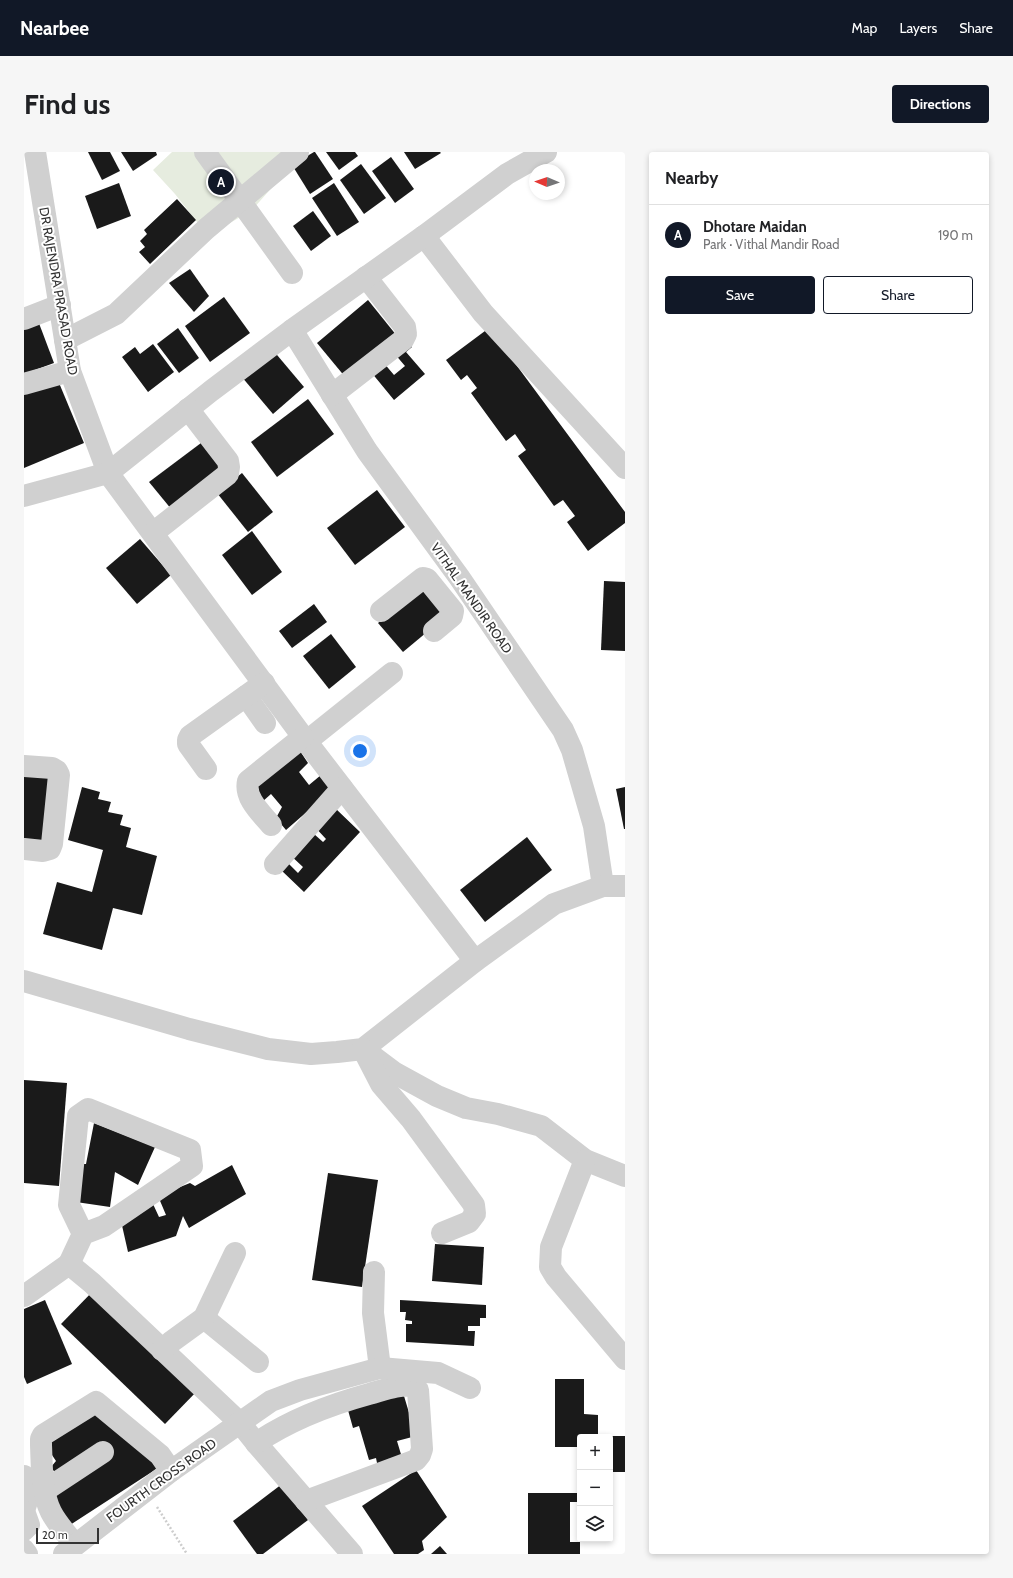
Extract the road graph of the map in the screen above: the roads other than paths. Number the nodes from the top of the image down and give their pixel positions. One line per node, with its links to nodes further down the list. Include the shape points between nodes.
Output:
1 (205, 152): 5 (street)
2 (298, 152): 5 (street)
3 (546, 152): 6 (street, via 507,174)
4 (40, 154): 9 (street, DR RAJENDRA PRASAD ROAD)
5 (239, 200): 7 (street); 13 (street, via 156,274 116,314)
6 (424, 236): 8 (street); 18 (street, via 483,313)
7 (292, 272)
8 (366, 277): 12 (street); 16 (street, via 405,327 406,334 403,340)
9 (59, 299): 10 (street); 11 (street); 13 (street, DR RAJENDRA PRASAD ROAD)
10 (24, 307)
11 (24, 319)
12 (292, 330): 16 (street, VITHAL MANDIR ROAD); 17 (street)
13 (66, 340): 14 (street, DR RAJENDRA PRASAD ROAD)
14 (70, 371): 15 (street); 19 (street, DR RAJENDRA PRASAD ROAD)
15 (24, 384)
16 (332, 395): 22 (street, VITHAL MANDIR ROAD, via 367,451)
17 (188, 409): 19 (street); 21 (street, via 230,467 228,474)
18 (625, 468)
19 (108, 473): 20 (street); 21 (street, DR RAJENDRA PRASAD ROAD)
20 (25, 494)
21 (153, 533): 27 (street, DR RAJENDRA PRASAD ROAD)
22 (459, 577): 23 (street); 37 (street, VITHAL MANDIR ROAD, via 564,730 594,826)
23 (439, 593): 24 (street, via 429,580 423,578); 25 (street, via 453,614)
24 (381, 611)
25 (434, 631)
26 (392, 673): 30 (street)
27 (264, 683): 28 (street); 30 (street, DR RAJENDRA PRASAD ROAD)
28 (246, 696): 29 (street); 32 (street, via 190,736 188,744)
29 (265, 723)
30 (305, 739): 33 (street, DR RAJENDRA PRASAD ROAD); 34 (street, via 248,781 248,795)
31 (24, 766): 35 (street, via 52,768 59,775 50,849)
32 (206, 770)
33 (342, 788): 36 (street); 39 (street, DR RAJENDRA PRASAD ROAD)
34 (271, 825)
35 (24, 849)
36 (275, 864)
37 (603, 886): 38 (street); 39 (street, via 554,904)
38 (625, 886)
39 (475, 961): 41 (street)
40 (24, 981): 41 (street, via 268,1049 311,1054)
41 (363, 1049): 42 (street, via 395,1073 437,1096 466,1108 541,1126); 44 (street, via 381,1084 474,1205 475,1214 469,1222)
42 (585, 1160): 43 (street); 52 (street, via 551,1247 550,1267)
43 (625, 1176)
44 (442, 1233)
45 (83, 1234): 45 (street, via 69,1206 78,1116 88,1109 190,1150 192,1166 104,1226); 47 (street)
46 (235, 1253): 50 (street)
47 (69, 1264): 49 (street); 51 (street)
48 (374, 1272): 54 (street, via 373,1312)
49 (24, 1296)
50 (204, 1318): 51 (street); 53 (street)
51 (162, 1350): 56 (street)
52 (625, 1358)
53 (258, 1362)
54 (380, 1368): 55 (street, via 438,1373); 56 (street, FOURTH CROSS ROAD, via 300,1390 271,1401)
55 (470, 1388)
56 (240, 1423): 57 (street); 59 (street, FOURTH CROSS ROAD)
57 (256, 1443): 62 (street); 62 (street, via 272,1432 344,1401 398,1385 414,1386 418,1390 422,1449 416,1460)
58 (103, 1452): 61 (street)
59 (171, 1471): 61 (street, via 160,1455 96,1402 43,1435 41,1445); 65 (street, FOURTH CROSS ROAD)
60 (24, 1476): 63 (street, via 29,1486 29,1498)
61 (44, 1491): 65 (street)
62 (306, 1501): 68 (street)
63 (24, 1511): 64 (street, via 29,1525)
64 (24, 1530)
65 (70, 1549)
66 (24, 1550): 67 (street)
67 (27, 1554)
68 (352, 1554)

